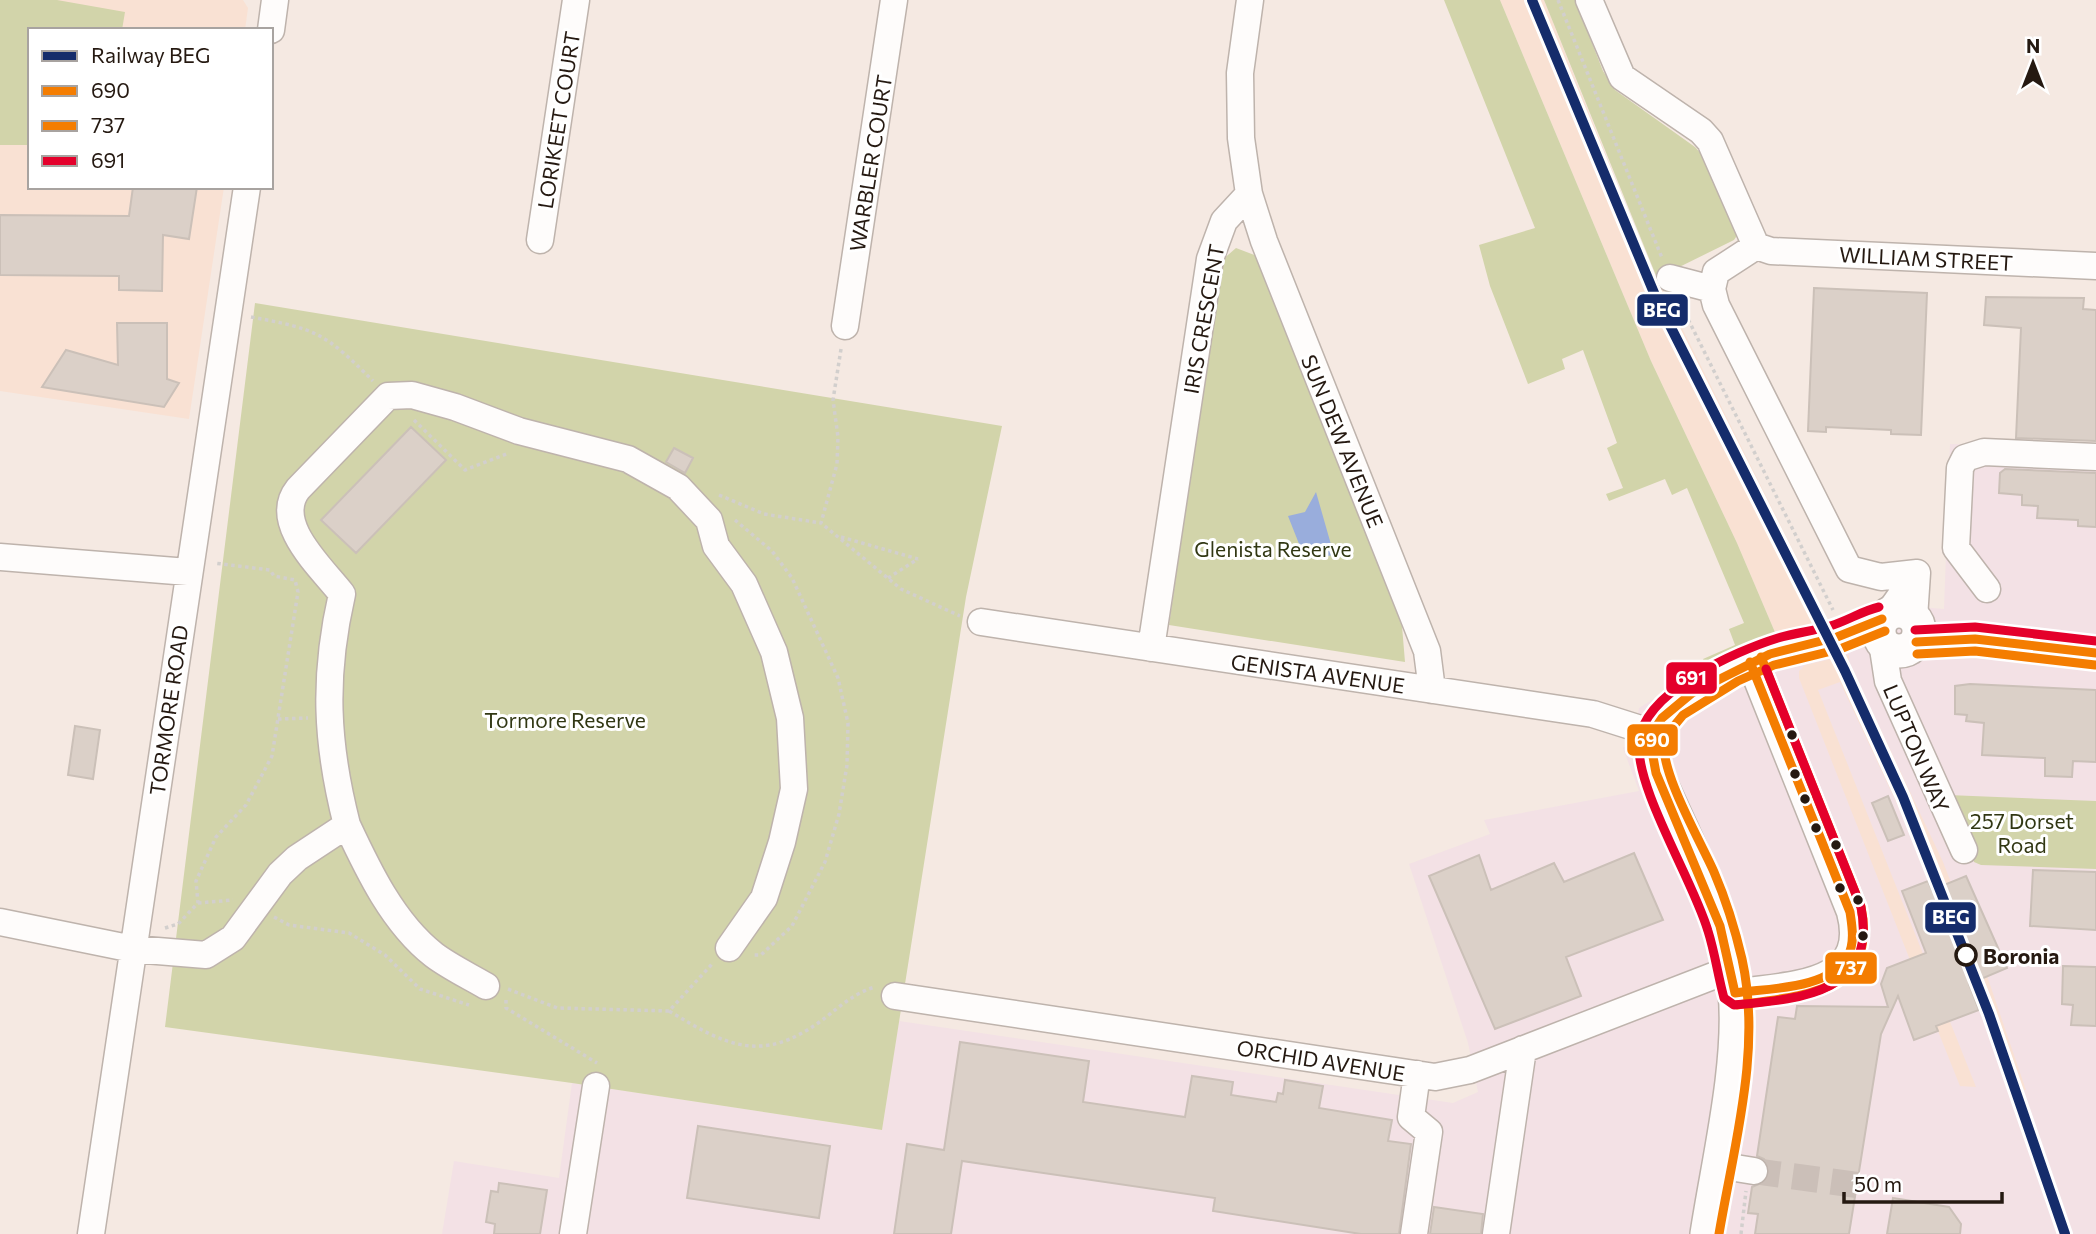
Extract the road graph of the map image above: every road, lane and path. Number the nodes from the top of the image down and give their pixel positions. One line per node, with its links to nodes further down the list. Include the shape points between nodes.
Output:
1 (275, 0): 7 (street)
2 (576, 0): 10 (street, LORIKEET COURT)
3 (894, 0): 15 (street, WARBLER COURT)
4 (1250, 0): 9 (street, via 1240,73 1241,138)
5 (1558, 0): 13 (path)
6 (1589, 0): 11 (street, via 1622,77 1710,141)
7 (271, 28)
8 (247, 189): 21 (street, TORMORE ROAD)
9 (1249, 194): 27 (street, IRIS CRESCENT, via 1224,221 1210,258); 30 (street, SUN DEW AVENUE, via 1427,651)
10 (540, 240)
11 (1756, 246): 12 (street, WILLIAM STREET, via 1771,251); 14 (street, via 1716,272)
12 (2096, 266)
13 (1670, 278): 14 (street); 25 (path)
14 (1712, 289): 26 (street, via 1849,569 1881,577 1917,573)
15 (845, 326): 18 (path, via 833,400 837,464)
16 (2096, 457): 23 (street, via 1984,452 1965,458 1960,468 1956,548)
17 (678, 487): 18 (path, via 715,493 764,514); 31 (street, via 628,459 519,431 412,395 388,396 291,497 291,521 299,539 342,594 330,658); 40 (street, via 709,520 716,546 744,584 775,652 790,718 794,789 782,842 764,898)
18 (821, 523): 19 (path)
19 (839, 537): 22 (path); 22 (path, via 918,559)
20 (0, 557): 21 (street)
21 (200, 568): 32 (path, via 270,570 274,576 295,580 299,592); 41 (street, TORMORE ROAD)
22 (888, 578): 24 (path, via 912,594)
23 (1987, 589)
24 (981, 622): 27 (street, GENISTA AVENUE)
25 (1837, 628): 26 (main road, via 1865,642); 29 (main road)
26 (1897, 628): 28 (main road); 35 (street, LUPTON WAY, via 1888,681)
27 (1151, 648): 30 (street, GENISTA AVENUE)
28 (2096, 653)
29 (1750, 663): 33 (main road, via 1688,697); 42 (street, ORCHID AVENUE, via 1850,912 1854,934 1850,955 1827,976)
30 (1432, 690): 33 (street, GENISTA AVENUE, via 1594,714)
31 (328, 716): 32 (path); 34 (street, via 334,774)
32 (278, 719): 36 (path, via 272,756 246,805 216,837 196,881)
33 (1653, 733): 42 (main road, via 1651,757 1656,773 1720,926)
34 (347, 825): 37 (street, via 297,858); 44 (street, via 367,867 414,934)
35 (1964, 850)
36 (198, 903): 37 (path, via 241,900); 39 (path, via 178,924)
37 (256, 907): 41 (street, via 233,938 206,955); 44 (path, via 289,925 349,933 385,955 420,989)
38 (0, 922): 41 (street)
39 (158, 929)
40 (729, 948): 46 (path)
41 (132, 949): 52 (street, TORMORE ROAD)
42 (1733, 981): 47 (street, ORCHID AVENUE); 50 (main road, via 1733,1062)
43 (887, 991): 46 (path, via 850,998 796,1039 764,1048 733,1045); 48 (street, ORCHID AVENUE)
44 (490, 997): 45 (path); 45 (path); 46 (path, via 557,1009)
45 (506, 1008): 49 (path, via 597,1063)
46 (669, 1011)
47 (1523, 1049): 48 (street, ORCHID AVENUE, via 1454,1074); 55 (street)
48 (1417, 1074): 54 (street, via 1411,1117 1429,1132)
49 (596, 1086): 53 (street)
50 (1717, 1165): 51 (street); 56 (main road)
51 (1754, 1171)
52 (91, 1234)
53 (573, 1234)
54 (1415, 1234)
55 (1496, 1234)
56 (1707, 1234)

